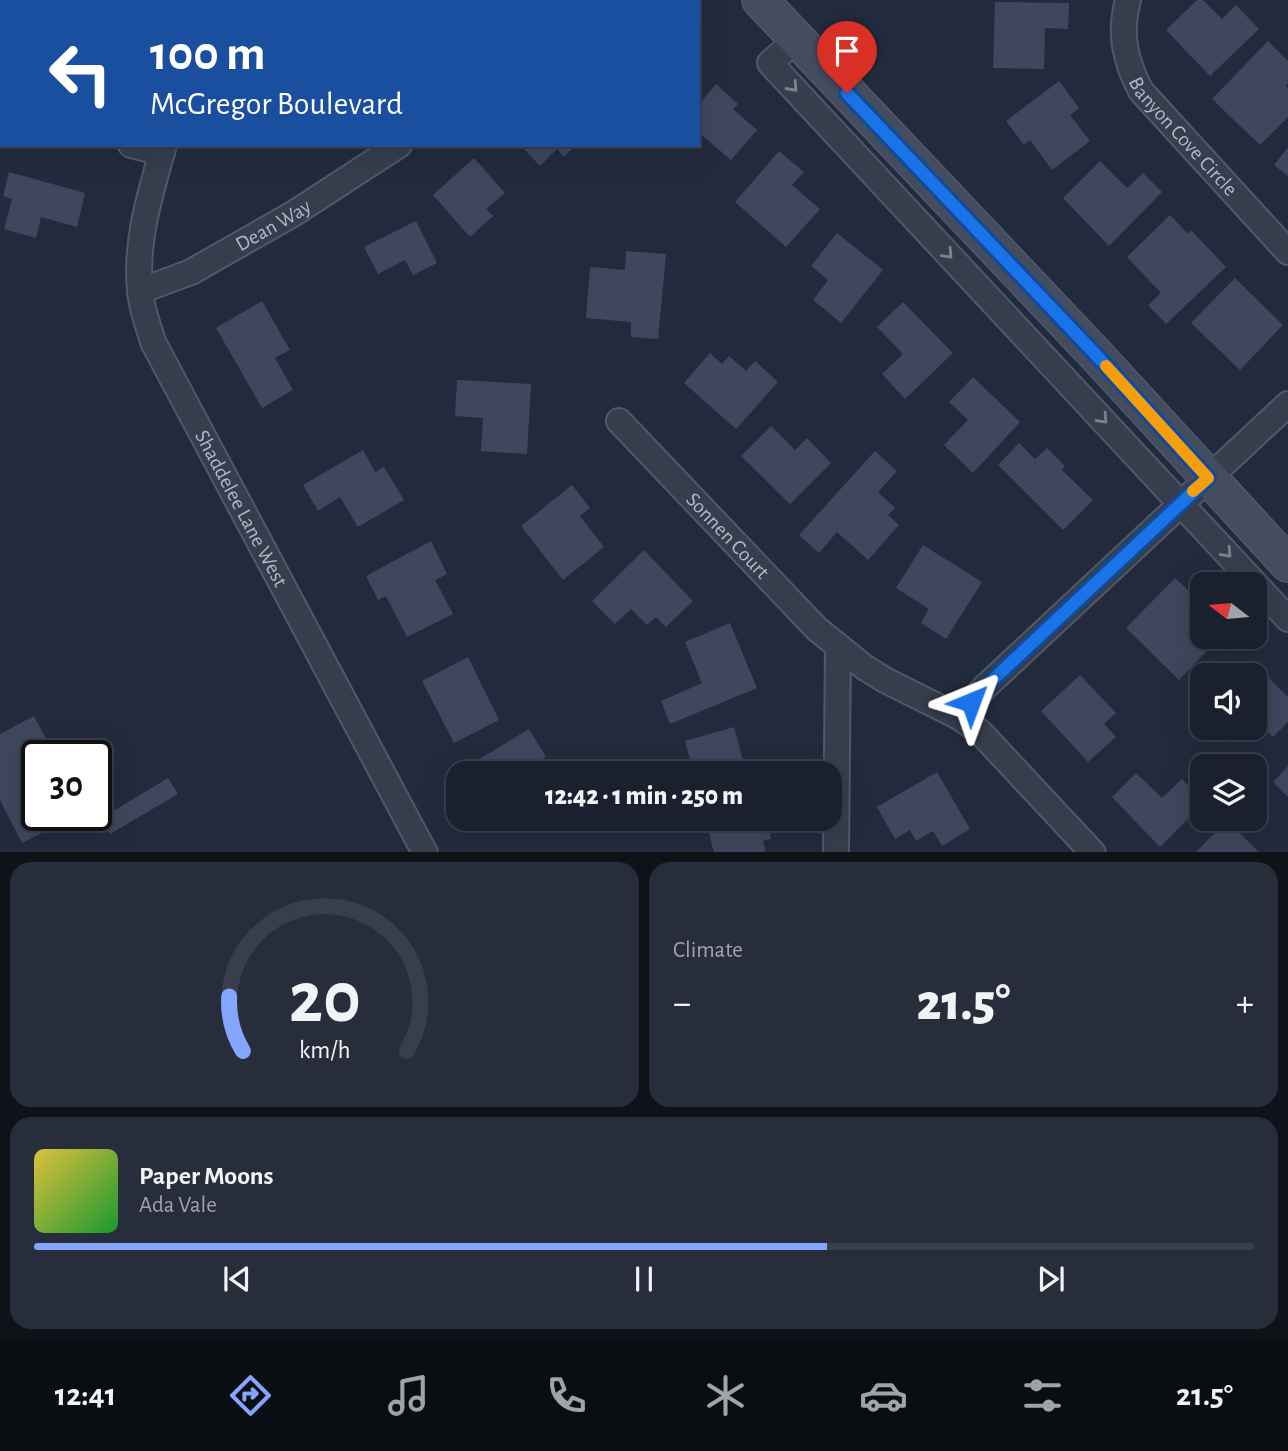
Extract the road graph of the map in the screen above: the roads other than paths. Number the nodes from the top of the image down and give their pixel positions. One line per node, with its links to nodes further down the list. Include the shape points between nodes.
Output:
1 (761, 0): 3 (main road)
2 (1128, 0): 6 (street, Banyon Cove Circle, via 1124,42 1129,68 1141,91)
3 (797, 39): 10 (main road); 11 (street, one-way to 11, via 770,63)
4 (396, 147): 7 (street, Dean Way, via 293,214 191,272)
5 (163, 149): 7 (street, Shaddelee Lane West, via 142,230)
6 (1288, 252)
7 (140, 291): 16 (street, Shaddelee Lane West, via 164,367)
8 (1288, 404): 10 (street)
9 (619, 421): 14 (street, Sonnen Court, via 798,610)
10 (1208, 478): 11 (street); 12 (main road)
11 (1180, 503): 13 (street, one-way to 13); 15 (street)
12 (1288, 564)
13 (1288, 619)
14 (838, 646): 15 (street, Sonnen Court, via 885,680); 17 (street)
15 (959, 716): 18 (street, Sonnen Court, via 1002,754)
16 (425, 852)
17 (836, 852)
18 (1093, 852)

